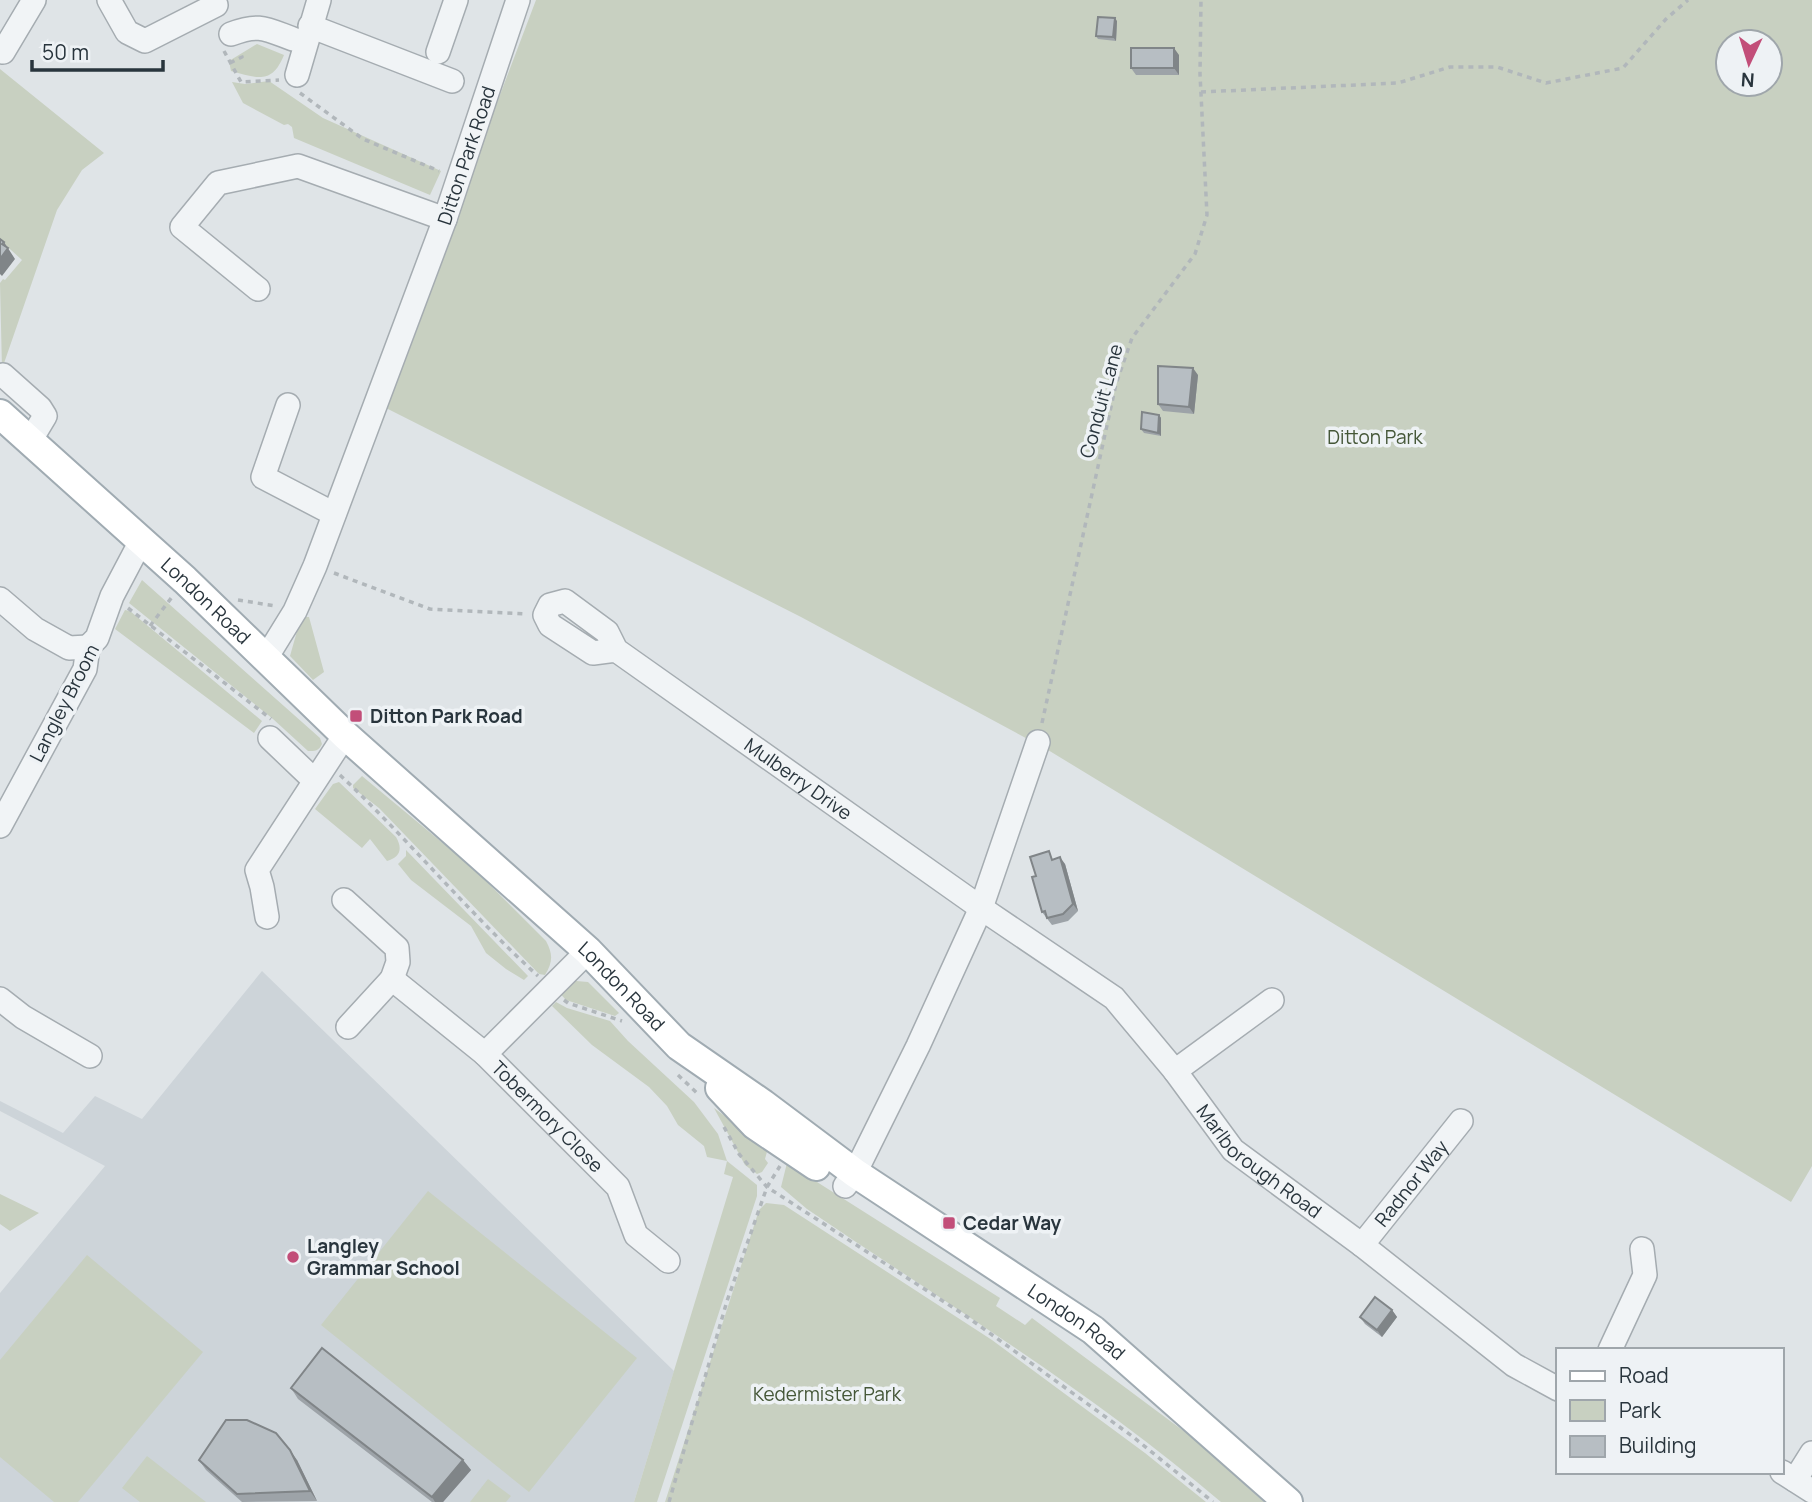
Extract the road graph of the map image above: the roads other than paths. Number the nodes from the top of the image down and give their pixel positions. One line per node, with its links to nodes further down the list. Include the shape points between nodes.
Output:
1 (34, 0): 9 (street)
2 (109, 0): 6 (street, via 127,32 145,41)
3 (319, 0): 7 (street)
4 (456, 0): 8 (street)
5 (515, 1): 12 (street, Ditton Park Road)
6 (215, 2): 7 (street, via 230,48 249,27)
7 (302, 32): 10 (street); 11 (street)
8 (438, 52)
9 (6, 54)
10 (295, 81)
11 (452, 81)
12 (445, 219): 13 (street, via 298,166 218,183 182,227); 18 (street, Ditton Park Road)
13 (258, 289)
14 (3, 374): 17 (street, via 45,416)
15 (288, 405): 18 (street, via 264,477)
16 (0, 414): 17 (main road, London Road)
17 (30, 441): 19 (main road, London Road)
18 (334, 514): 23 (street, Ditton Park Road, via 295,611)
19 (141, 541): 22 (street, Langley Broom, via 112,596 97,638); 23 (main road, London Road)
20 (0, 599): 22 (street, via 35,629 69,648)
21 (545, 615): 30 (street, Mulberry Drive, via 550,625 593,653 615,650)
22 (88, 647): 28 (street, Langley Broom, via 85,669)
23 (265, 658): 25 (main road, London Road)
24 (271, 728): 27 (street)
25 (345, 735): 27 (street); 32 (main road, London Road)
26 (1038, 742): 30 (street)
27 (320, 771): 31 (street, via 257,870)
28 (0, 825)
29 (344, 900): 33 (street, via 397,948)
30 (982, 908): 39 (street, Marlborough Road, via 1114,998); 41 (street)
31 (267, 917)
32 (588, 951): 37 (street, Tobermory Close); 41 (main road, London Road, via 755,1125)
33 (392, 979): 36 (street); 37 (street)
34 (0, 999): 38 (street)
35 (1272, 1000): 39 (street)
36 (348, 1027)
37 (485, 1054): 44 (street, Tobermory Close, via 618,1187 636,1235)
38 (90, 1056)
39 (1175, 1071): 42 (street, Marlborough Road, via 1233,1150)
40 (1461, 1121): 42 (street, Radnor Way)
41 (850, 1179): 49 (main road, London Road, via 914,1232 955,1239 1093,1330)
42 (1362, 1245): 46 (street, Marlborough Road, via 1514,1365)
43 (1642, 1249): 45 (street, via 1645,1275)
44 (668, 1261)
45 (1610, 1348)
46 (1556, 1388)
47 (1812, 1452): 48 (street)
48 (1796, 1481)
49 (1288, 1502)

